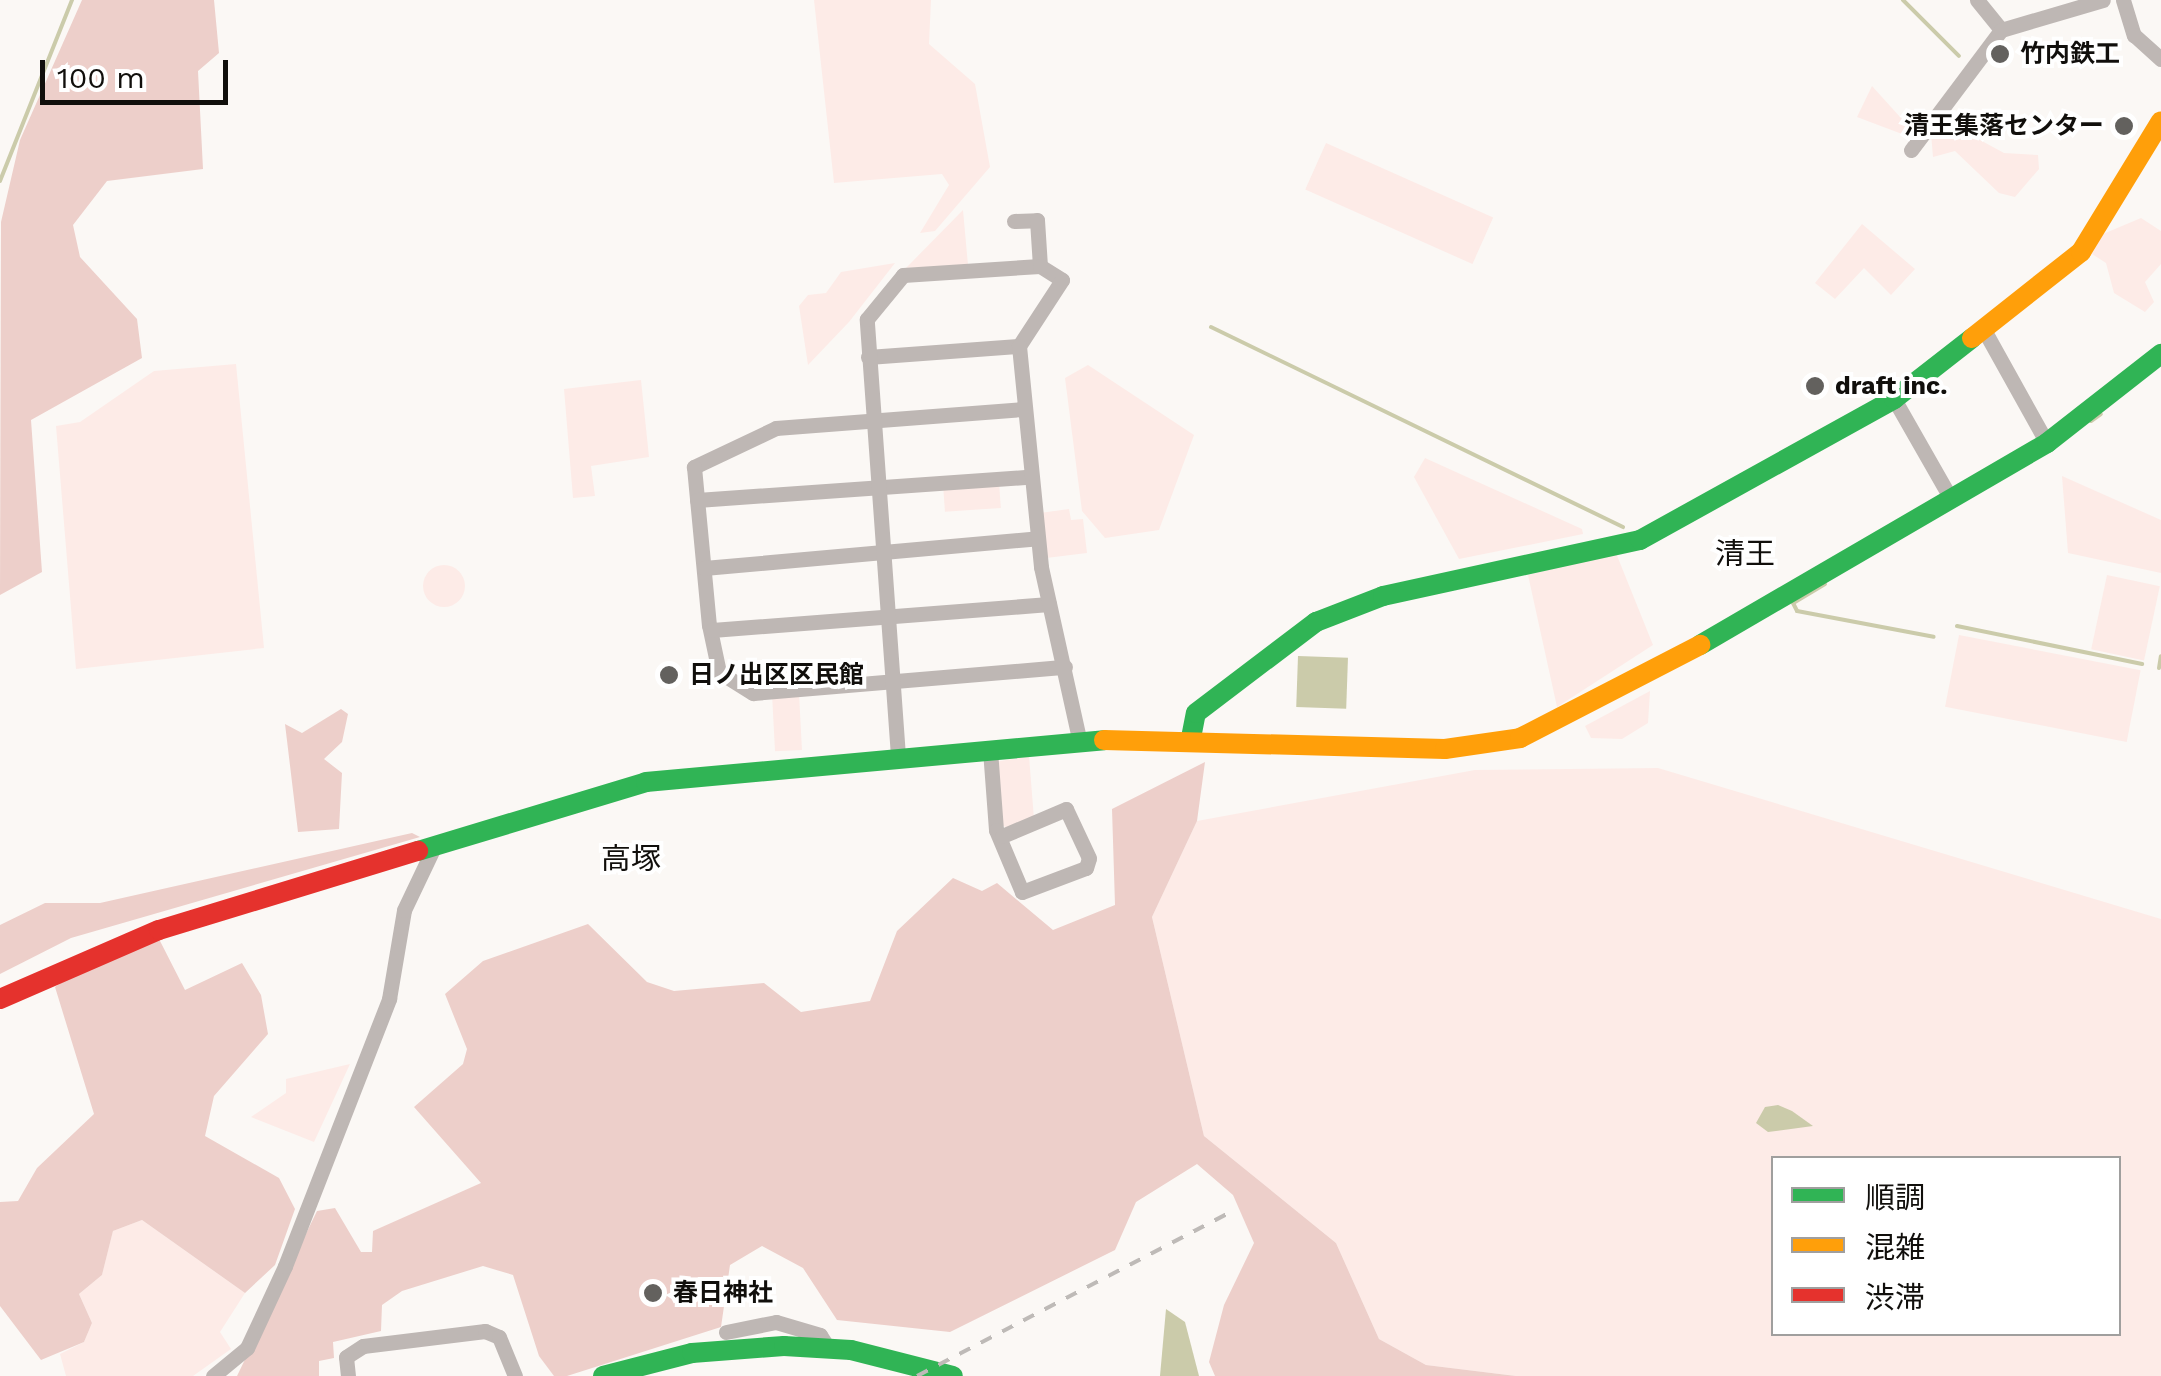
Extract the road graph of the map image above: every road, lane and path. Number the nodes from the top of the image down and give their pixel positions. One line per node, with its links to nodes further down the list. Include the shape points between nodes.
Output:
1 (1977, 0): 4 (street)
2 (2103, 0): 4 (street)
3 (2123, 0): 5 (street, via 2134,35)
4 (2001, 30): 7 (street)
5 (2161, 59)
6 (2161, 122): 10 (street, via 2081,252)
7 (1911, 150)
8 (1014, 221): 9 (street, via 1038,220)
9 (1040, 266): 11 (street, via 1063,286); 13 (street, via 903,275 867,319)
10 (1984, 330): 14 (street); 17 (street)
11 (1020, 346): 13 (street); 15 (street)
12 (2161, 354): 17 (street)
13 (868, 357): 16 (street)
14 (1894, 398): 21 (street); 30 (street, via 1640,540 1383,596 1316,622 1196,712)
15 (1023, 409): 16 (street); 18 (street)
16 (873, 424): 19 (street); 20 (street, via 776,428 694,467)
17 (2048, 442): 21 (street)
18 (1028, 477): 19 (street); 22 (street)
19 (879, 487): 20 (street); 23 (street)
20 (696, 500): 24 (street)
21 (1952, 500): 30 (street, via 1535,734 1444,749)
22 (1038, 538): 23 (street); 25 (street)
23 (884, 552): 24 (street); 26 (street)
24 (704, 568): 27 (street)
25 (1049, 604): 26 (street); 28 (street)
26 (889, 618): 27 (street); 29 (street)
27 (712, 630): 29 (street, via 719,672 753,693)
28 (1065, 666): 29 (street); 31 (street)
29 (895, 686): 33 (street)
30 (1191, 738): 31 (street)
31 (1079, 739): 32 (street)
32 (990, 750): 33 (street); 34 (street)
33 (898, 756): 35 (street, via 646,782)
34 (1002, 836): 34 (street, via 1022,892 1086,868 1090,858 1066,810)
35 (434, 847): 36 (street, via 88,955); 39 (street, via 404,910 388,999 285,1266 247,1348)
36 (0, 1000)
37 (726, 1332): 38 (street, via 776,1322 820,1335)
38 (829, 1348): 42 (street, via 704,1352); 43 (street)
39 (213, 1376)
40 (348, 1376): 41 (street, via 346,1357 363,1346 485,1331 499,1337)
41 (515, 1376)
42 (603, 1376)
43 (953, 1376)

